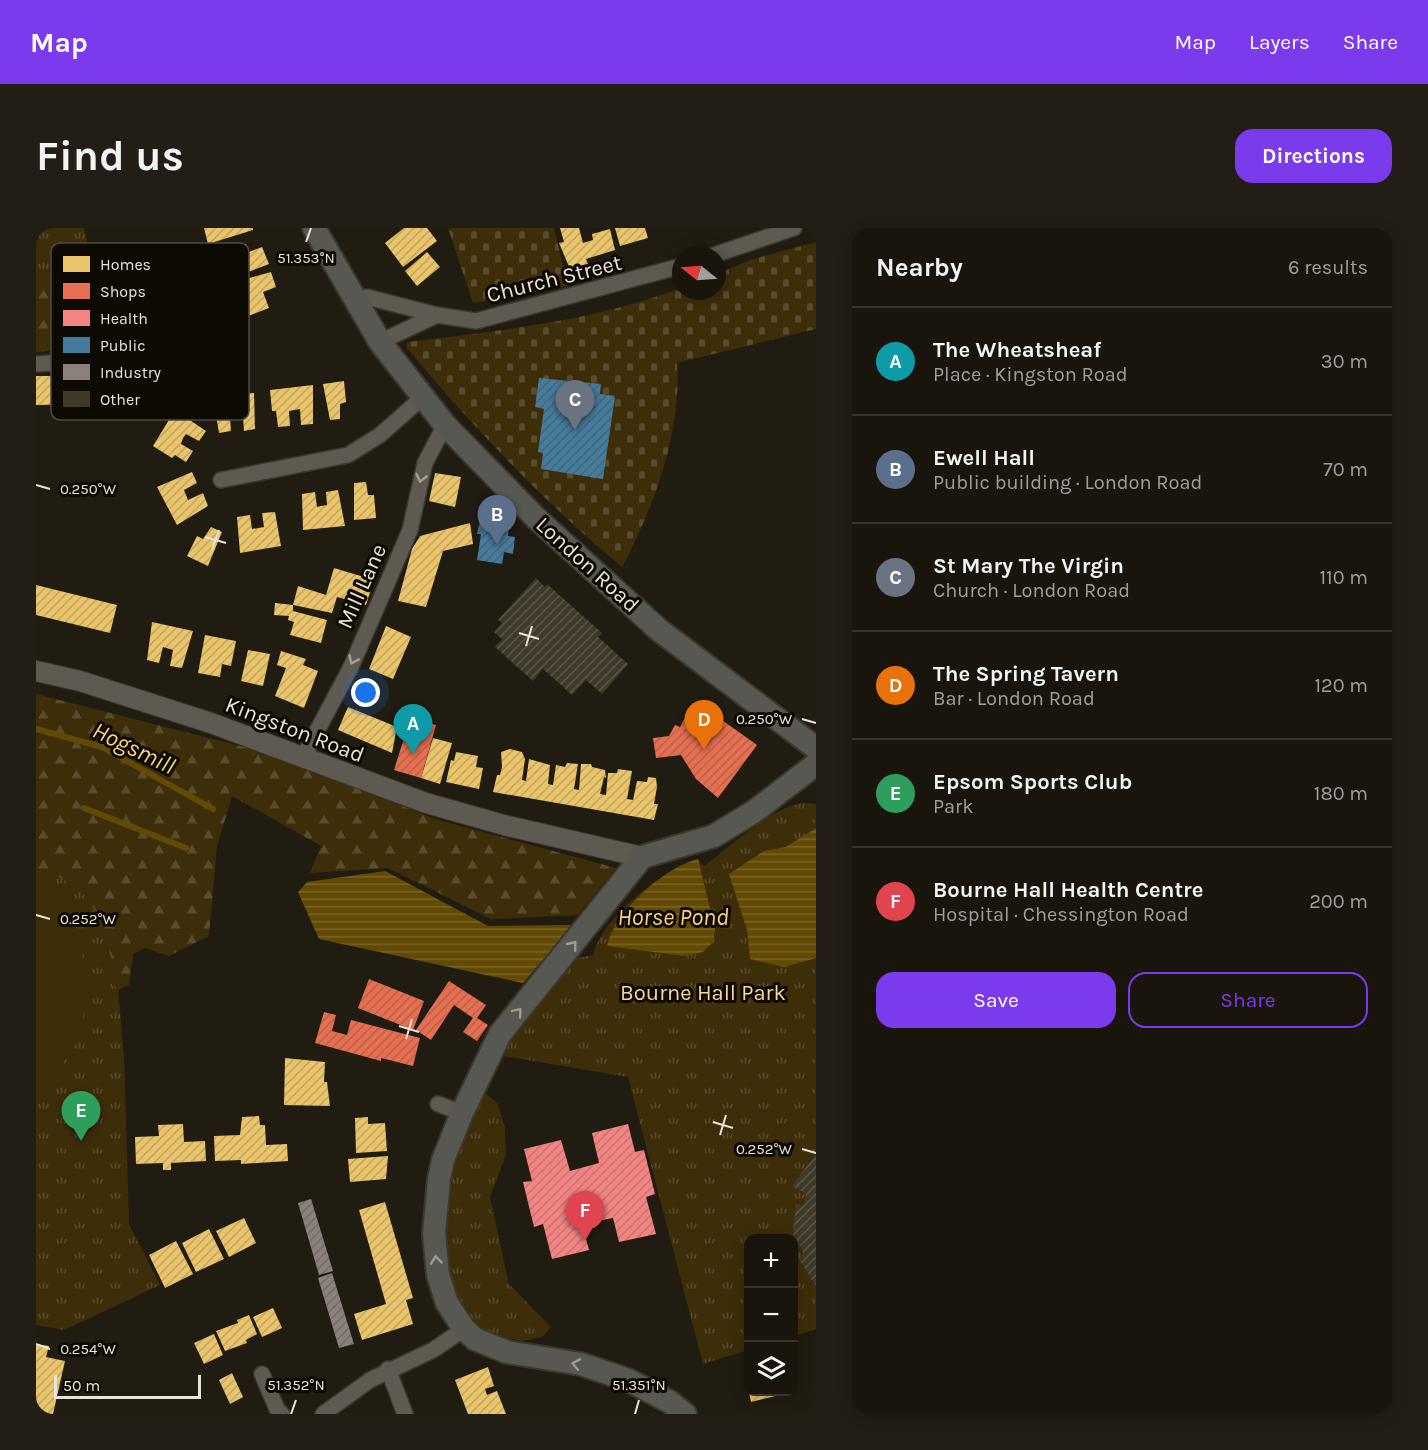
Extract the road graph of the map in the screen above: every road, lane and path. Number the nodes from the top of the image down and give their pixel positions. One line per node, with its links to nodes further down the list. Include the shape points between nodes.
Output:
1 (314, 228): 5 (main road, London Road)
2 (794, 228): 3 (street)
3 (726, 251)
4 (672, 268): 6 (street, Church Street, via 476,321)
5 (354, 301): 6 (street, Church Street, via 367,297); 7 (main road, London Road)
6 (436, 315): 7 (street)
7 (380, 342): 10 (main road, London Road)
8 (51, 363): 9 (street)
9 (36, 364)
10 (423, 397): 11 (main road, London Road); 12 (street, via 380,435 348,455)
11 (445, 425): 14 (main road, London Road, via 536,518 659,630); 15 (street, Mill Lane, one-way to 15, via 425,463 410,530 390,577 351,667)
12 (221, 480)
13 (36, 671): 15 (street, Kingston Road, via 211,723)
14 (816, 748)
15 (302, 759): 17 (street, Kingston Road, via 426,803)
16 (816, 764): 17 (main road, via 755,811 714,836)
17 (642, 857): 19 (main road, one-way to 17, via 500,1034)
18 (438, 1104): 19 (street)
19 (462, 1113): 20 (main road, one-way to 19, via 441,1290 434,1233 443,1160)
20 (464, 1329): 21 (street, via 434,1350); 26 (main road, one-way to 20, via 628,1380 581,1364 507,1352 475,1339)
21 (388, 1369): 24 (street); 25 (street)
22 (262, 1374): 23 (street)
23 (282, 1414)
24 (323, 1414)
25 (405, 1414)
26 (685, 1414)

